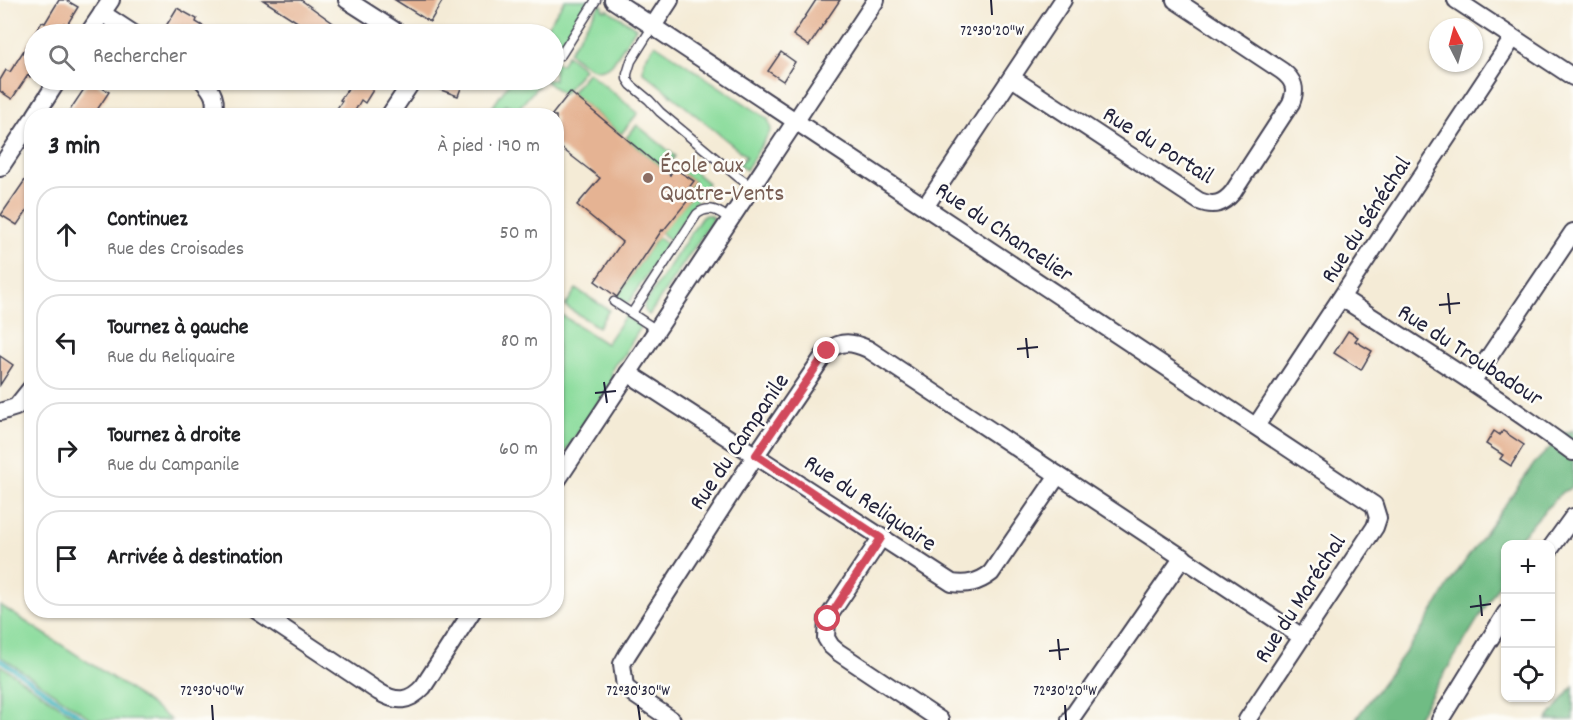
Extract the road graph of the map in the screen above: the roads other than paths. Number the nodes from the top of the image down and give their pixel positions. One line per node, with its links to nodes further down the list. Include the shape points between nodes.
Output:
1 (347, 0): 12 (street)
2 (596, 0): 15 (lane)
3 (613, 0): 13 (street, Rue du Chancelier)
4 (670, 0): 13 (street)
5 (876, 0): 24 (street)
6 (1063, 0): 17 (street)
7 (1175, 0): 17 (street, Rue du Portail, via 1292,79 1292,103 1223,202 1211,205 1198,201)
8 (1456, 0): 14 (street)
9 (106, 7): 10 (street); 11 (street)
10 (95, 24)
11 (124, 24)
12 (384, 24)
13 (653, 26): 24 (street, Rue du Chancelier); 27 (lane, via 630,65 629,82 668,119)
14 (1513, 38): 16 (street); 31 (street, Rue du Sénéchal)
15 (564, 50)
16 (1573, 77)
17 (1012, 78): 28 (street)
18 (52, 90): 21 (street)
19 (211, 90): 22 (street)
20 (406, 90): 23 (street)
21 (40, 108)
22 (214, 108)
23 (394, 108)
24 (796, 122): 27 (street); 28 (street, Rue du Chancelier)
25 (24, 132): 26 (street)
26 (0, 168)
27 (753, 187): 29 (street)
28 (925, 207): 39 (street, Rue du Chancelier)
29 (731, 220): 33 (lane, via 713,209 697,214); 34 (street)
30 (1573, 232): 36 (street)
31 (1342, 298): 36 (street, Rue du Troubadour); 39 (street, Rue du Sénéchal)
32 (614, 302): 33 (lane)
33 (632, 313): 34 (lane)
34 (657, 330): 35 (street)
35 (628, 373): 41 (street, Rue du Reliquaire); 42 (street)
36 (1472, 382): 40 (street, Rue du Troubadour)
37 (24, 397): 38 (street, via 16,407)
38 (0, 412)
39 (1256, 426): 44 (street, Rue du Chancelier)
40 (1573, 452)
41 (756, 455): 43 (street, Rue du Campanile, via 827,351 835,345 855,343); 46 (street, Rue du Reliquaire); 53 (street, Rue du Campanile, via 622,664 625,687)
42 (564, 470)
43 (1058, 475): 46 (street, Rue du Reliquaire, via 991,573 982,580 952,584); 48 (street, Rue du Campanile)
44 (1369, 501): 52 (street, Rue du Maréchal, via 1376,508 1377,522)
45 (1573, 517): 47 (street)
46 (881, 538): 54 (street, via 833,609 826,638 838,652)
47 (1555, 543)
48 (1183, 557): 52 (street, Rue du Campanile); 55 (street)
49 (268, 618): 50 (street, via 389,698 398,700 408,699 423,687)
50 (467, 618)
51 (1501, 621): 57 (street)
52 (1302, 637): 56 (street, Rue du Maréchal)
53 (672, 720)
54 (940, 720)
55 (1070, 720)
56 (1247, 720)
57 (1440, 720)

